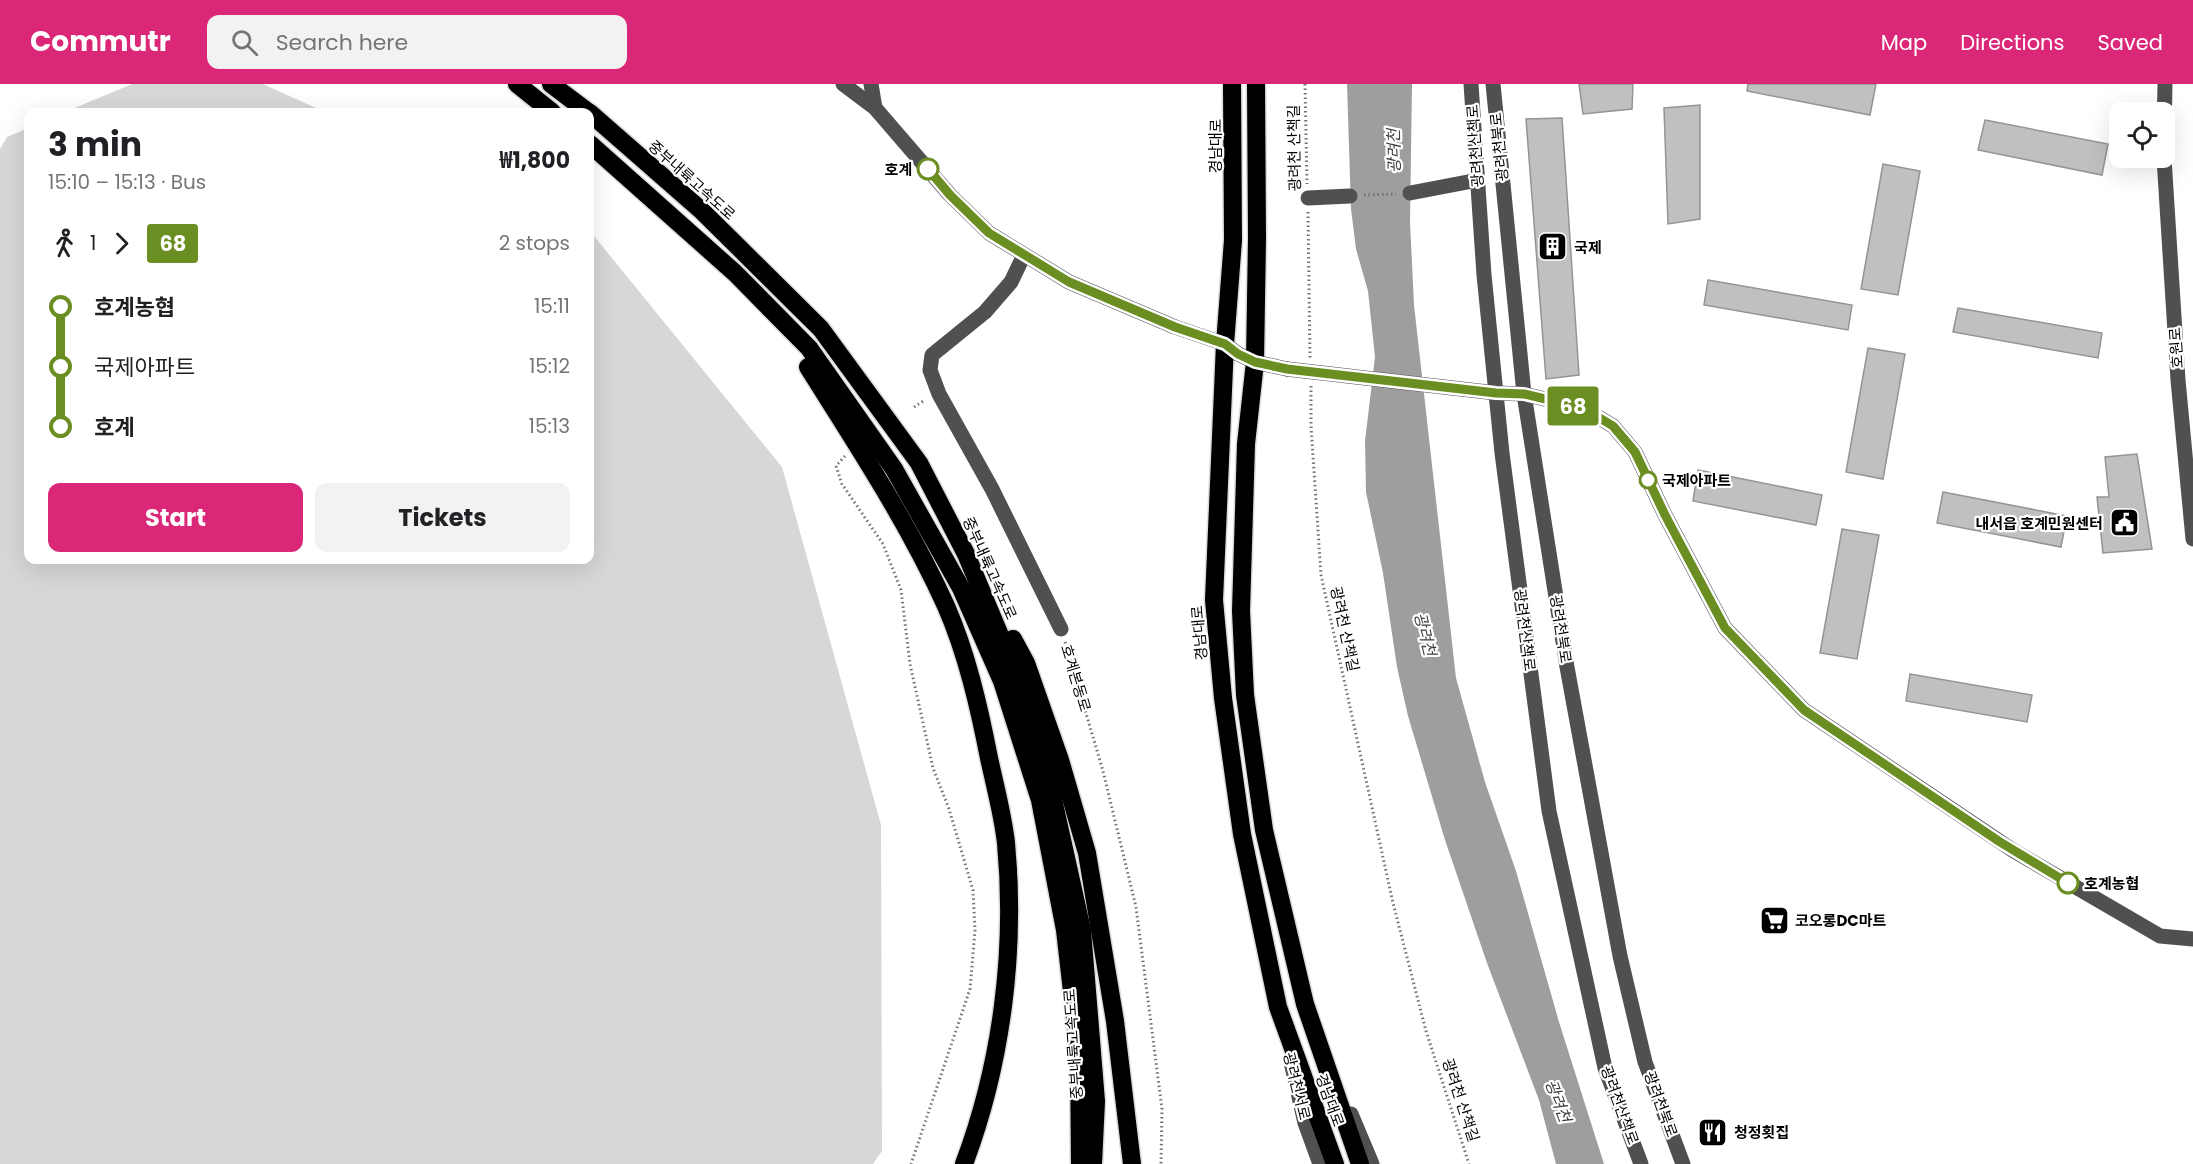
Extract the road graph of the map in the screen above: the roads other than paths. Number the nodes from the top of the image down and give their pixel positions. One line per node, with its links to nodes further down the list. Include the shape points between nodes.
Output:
1 (517, 84): 11 (highway)
2 (551, 84): 12 (highway, 중부내륙고속도로)
3 (843, 84): 13 (street)
4 (871, 84): 13 (street)
5 (1232, 84): 23 (highway, 경남대로, via 1233,240)
6 (1256, 84): 24 (highway, 경남대로)
7 (1471, 84): 17 (street, 광려천산책로)
8 (1493, 84): 26 (street, 광려천북로)
9 (2165, 84): 10 (street)
10 (2165, 102)
11 (547, 108)
12 (582, 108)
13 (874, 108): 21 (street, via 950,195 989,233)
14 (594, 117): 28 (highway, 중부내륙고속도로, via 702,211 821,329 919,463)
15 (594, 148): 22 (highway, 중부내륙고속도로)
16 (2165, 168): 27 (street, 호원로)
17 (1478, 180): 18 (street); 25 (street, 광려천산책로)
18 (1410, 193)
19 (1350, 196): 20 (street)
20 (1308, 198)
21 (1024, 255): 23 (street, via 1069,282); 29 (street, 호계본동로, via 1011,282 985,312 932,355 930,370)
22 (735, 273): 33 (highway, via 808,366 887,493 946,607 969,670 1005,842 1009,928 1002,1021 990,1080); 34 (highway, 중부내륙고속도로, via 809,348 894,469 961,588 1002,681 1040,800 1065,930 1079,1053)
23 (1225, 344): 24 (street); 32 (highway, 경남대로, via 1214,600 1242,834)
24 (1255, 362): 25 (street, bridge); 31 (highway, 경남대로, via 1246,444 1241,611 1245,695 1264,830)
25 (1496, 393): 26 (street); 41 (street, 광려천산책로, via 1549,811 1605,1068)
26 (1524, 394): 30 (street, via 1583,408 1613,426 1635,452 1725,628 1804,710 2007,846 2160,936); 42 (street, 광려천북로, via 1567,667 1620,956 1645,1062)
27 (2193, 539)
28 (966, 554): 35 (highway, 중부내륙고속도로, via 1014,669 1049,781 1082,930 1096,1101); 36 (highway, via 1026,663 1087,854 1115,1021)
29 (1061, 629)
30 (2193, 939)
31 (1305, 1004): 39 (highway, 경남대로); 40 (street)
32 (1278, 1007): 37 (street, 광려천서로, via 1305,1123); 38 (highway, 경남대로)
33 (964, 1164)
34 (1080, 1164)
35 (1093, 1164)
36 (1132, 1164)
37 (1320, 1164)
38 (1335, 1164)
39 (1360, 1164)
40 (1372, 1164)
41 (1641, 1164)
42 (1683, 1164)

